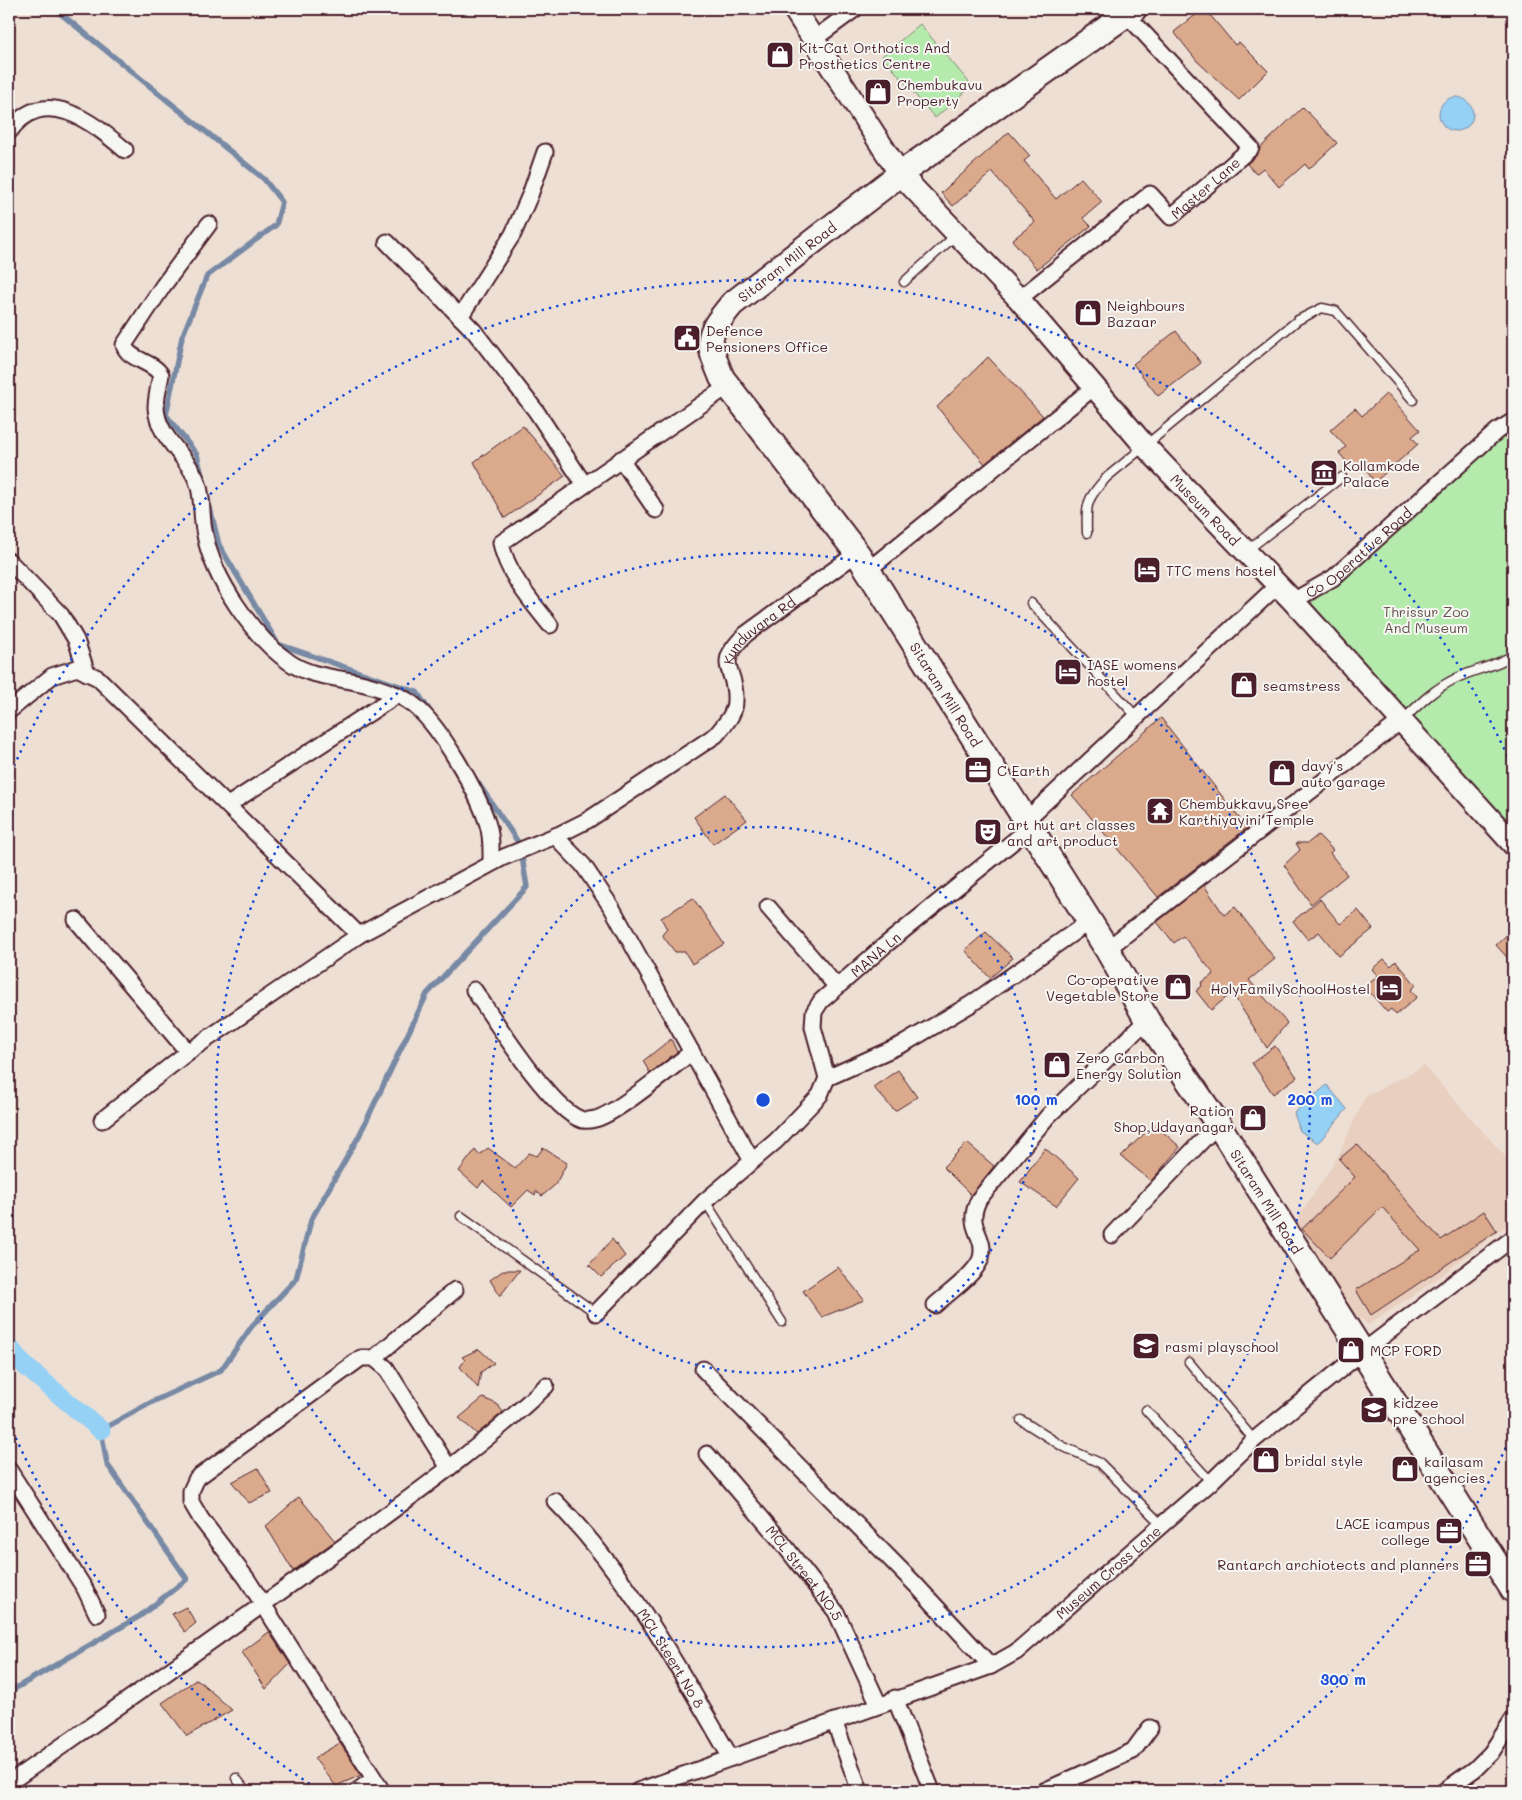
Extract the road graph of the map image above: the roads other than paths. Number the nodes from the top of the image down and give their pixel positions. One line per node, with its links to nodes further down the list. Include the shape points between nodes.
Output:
1 (794, 9): 4 (main road)
2 (855, 9): 4 (street)
3 (1130, 12): 8 (main road, Sitaram Mill Road); 13 (street, Master Lane, via 1251,148 1170,217 1150,194)
4 (814, 39): 8 (main road)
5 (9, 132): 6 (street, via 20,118 42,109 70,110 96,125)
6 (125, 150)
7 (545, 152): 14 (street, via 513,234)
8 (900, 174): 10 (main road, Museum Road); 15 (main road, Sitaram Mill Road, via 732,304 714,326 709,347)
9 (209, 224): 34 (street, via 125,341 125,349 153,366 161,375 156,407 158,421 194,474 199,486 204,534 210,555 252,626 290,663 313,673 370,685)
10 (957, 234): 12 (lane); 13 (main road, Museum Road)
11 (387, 242): 14 (street)
12 (904, 282)
13 (1019, 299): 16 (main road, Museum Road)
14 (460, 317): 22 (street, via 536,411)
15 (728, 386): 20 (street); 27 (main road, Sitaram Mill Road)
16 (1093, 388): 19 (main road, Museum Road); 27 (street, Kunduvara Rd)
17 (1413, 400): 19 (lane, via 1336,311 1322,308 1298,320)
18 (1513, 421): 29 (street, Co Operative Road, via 1497,431 1333,578)
19 (1144, 446): 24 (lane, via 1093,492 1086,508); 25 (main road, Museum Road)
20 (622, 459): 22 (street); 23 (street)
21 (1342, 477): 25 (lane)
22 (584, 484): 31 (street, via 501,544 526,594)
23 (656, 510)
24 (1088, 534)
25 (1245, 551): 28 (main road, Museum Road)
26 (9, 561): 33 (street, via 61,615 76,640)
27 (863, 561): 39 (main road, Sitaram Mill Road); 40 (street, Kunduvara Rd, via 746,634 732,648 727,662 736,701 732,716 716,735 588,820)
28 (1277, 586): 29 (main road, Museum Road); 36 (street, MANA Ln)
29 (1293, 602): 37 (main road, Museum Road)
30 (1032, 603): 36 (lane)
31 (550, 625)
32 (1513, 654): 37 (lane, via 1497,665 1459,677 1426,696)
33 (87, 673): 35 (street, via 77,668 52,676); 38 (street, via 98,678)
34 (398, 695): 38 (street); 42 (street, via 430,720 474,793)
35 (9, 712)
36 (1136, 716): 39 (street, MANA Ln)
37 (1401, 721): 41 (main road, Museum Road); 47 (street)
38 (228, 805): 46 (street)
39 (1028, 824): 45 (main road, Sitaram Mill Road); 48 (street, MANA Ln)
40 (555, 836): 42 (street, Kunduvara Rd); 52 (street, via 583,866 612,908)
41 (1513, 844)
42 (498, 860): 46 (street, Kunduvara Rd)
43 (768, 907): 48 (street)
44 (76, 920): 51 (street)
45 (1090, 921): 47 (main road, Sitaram Mill Road); 53 (street, via 971,1004 905,1043)
46 (359, 935): 51 (street, Kunduvara Rd)
47 (1107, 949): 50 (main road, Sitaram Mill Road)
48 (837, 987): 53 (street, MANA Ln, via 814,1012 813,1027)
49 (474, 990): 52 (street, via 536,1078 566,1111 581,1120 596,1119 615,1109)
50 (1147, 1020): 55 (main road, Sitaram Mill Road); 62 (street, via 1048,1116 979,1199 973,1221 980,1239 981,1258 973,1272)
51 (188, 1052): 54 (street, Kunduvara Rd)
52 (692, 1052): 56 (street)
53 (827, 1078): 56 (street, via 820,1095 800,1117)
54 (102, 1120)
55 (1218, 1124): 59 (street); 65 (main road, Sitaram Mill Road)
56 (752, 1160): 57 (street)
57 (705, 1201): 63 (street); 64 (lane)
58 (461, 1216): 63 (lane)
59 (1112, 1235)
60 (1513, 1238): 65 (street, Museum Cross Lane)
61 (455, 1290): 66 (street)
62 (934, 1305)
63 (596, 1313)
64 (782, 1322)
65 (1362, 1352): 72 (street, Museum Cross Lane); 79 (main road, Sitaram Mill Road)
66 (374, 1358): 74 (street, via 386,1368); 80 (street, via 362,1358 197,1478 191,1491 191,1502 201,1519)
67 (1189, 1362): 72 (lane)
68 (702, 1369): 82 (street, via 915,1584)
69 (546, 1386): 74 (street)
70 (1146, 1410): 76 (lane)
71 (1021, 1420): 78 (lane, via 1062,1446 1100,1463)
72 (1254, 1440): 76 (street, Museum Cross Lane)
73 (707, 1454): 84 (street, MCL Street NO.5, via 836,1612)
74 (449, 1468): 80 (street)
75 (9, 1470): 81 (street, via 85,1589)
76 (1211, 1482): 78 (street, Museum Cross Lane)
77 (555, 1501): 88 (street, MCL Steert No 8, via 585,1532 644,1611)
78 (1162, 1525): 82 (street, Museum Cross Lane, via 1016,1652)
79 (1513, 1590)
80 (263, 1605): 90 (street); 91 (street)
81 (97, 1614)
82 (991, 1666): 83 (street, Museum Cross Lane)
83 (895, 1698): 84 (street, Museum Cross Lane); 96 (street)
84 (879, 1705): 86 (street, Museum Cross Lane)
85 (1513, 1719): 98 (street, via 1485,1759)
86 (834, 1721): 88 (street, Museum Cross Lane); 95 (street)
87 (1150, 1728): 97 (street, via 1133,1750)
88 (731, 1758): 94 (street, Museum Cross Lane)
89 (236, 1778): 92 (lane)
90 (9, 1783)
91 (378, 1785): 93 (street)
92 (246, 1791)
93 (357, 1791)
94 (638, 1791)
95 (860, 1791)
96 (932, 1791)
97 (1044, 1791)
98 (1444, 1791)

